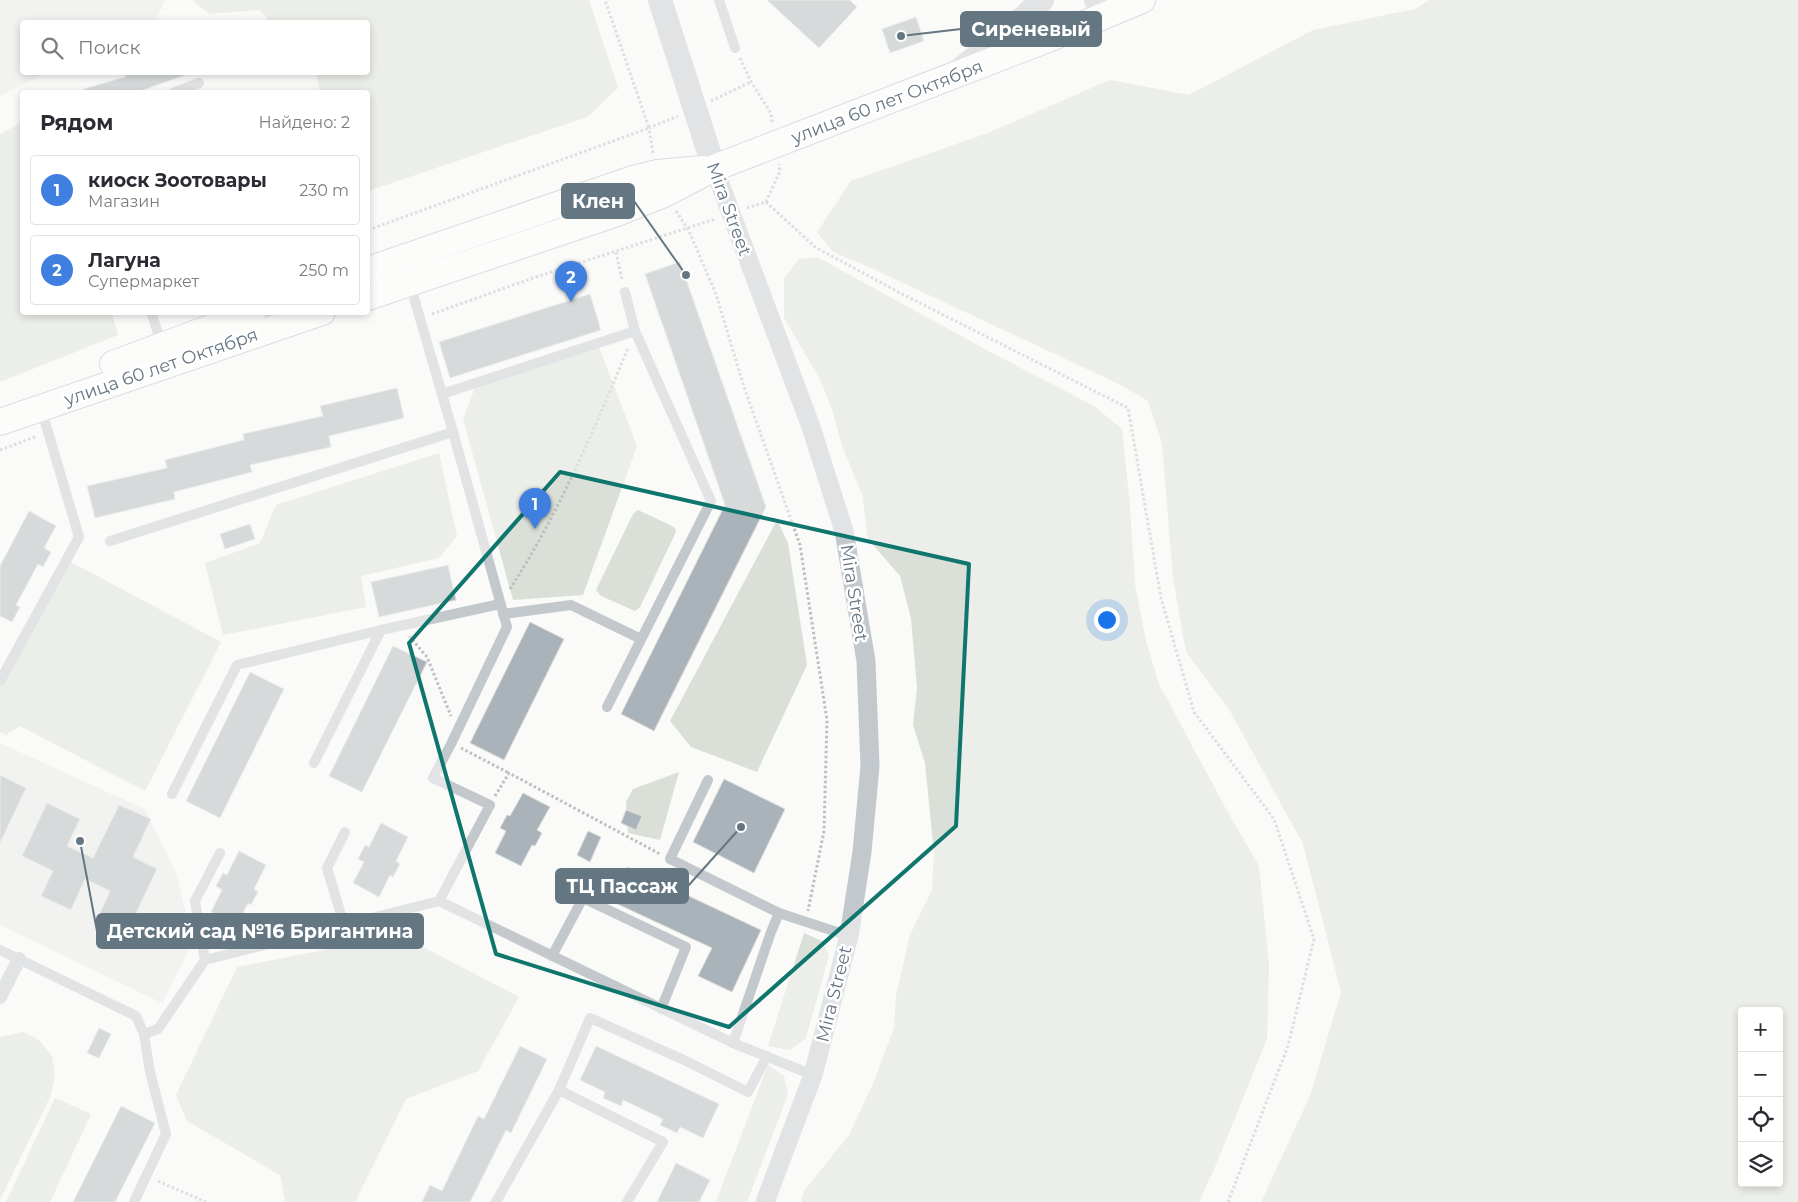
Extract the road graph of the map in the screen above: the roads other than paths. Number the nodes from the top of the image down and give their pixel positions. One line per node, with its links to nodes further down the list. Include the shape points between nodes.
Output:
1 (660, 0): 11 (street, Mira Street)
2 (720, 0): 7 (lane)
3 (1096, 0): 4 (street, via 1109,6)
4 (1140, 1): 6 (main road, улица 60 лет Октября)
5 (1035, 7): 6 (street, via 1025,23 1024,33 1032,39); 8 (street)
6 (1048, 39): 8 (main road, улица 60 лет Октября)
7 (735, 48)
8 (948, 78): 11 (main road, улица 60 лет Октября)
9 (199, 83): 10 (lane)
10 (180, 90)
11 (714, 168): 12 (main road, улица 60 лет Октября); 42 (street, Mira Street, via 811,427 844,531 866,661 870,766 862,852)
12 (661, 184): 13 (main road, улица 60 лет Октября, via 633,179); 15 (main road, улица 60 лет Октября, via 616,213)
13 (400, 258): 14 (main road, улица 60 лет Октября); 15 (main road)
14 (370, 269)
15 (409, 283): 17 (main road, улица 60 лет Октября); 23 (lane)
16 (625, 292): 21 (lane)
17 (370, 296)
18 (152, 315): 22 (lane)
19 (245, 315): 22 (main road, улица 60 лет Октября)
20 (312, 315): 24 (main road, улица 60 лет Октября)
21 (635, 331): 23 (lane); 31 (lane, via 711,501)
22 (162, 346): 24 (main road, улица 60 лет Октября)
23 (442, 394): 27 (lane)
24 (38, 400): 25 (main road, улица 60 лет Октября); 26 (main road, улица 60 лет Октября); 32 (lane, via 79,537)
25 (0, 405)
26 (0, 422)
27 (453, 432): 28 (lane); 29 (lane)
28 (110, 541)
29 (502, 609): 30 (lane); 31 (lane, via 571,605); 39 (lane, via 507,627 433,778 490,805)
30 (381, 630): 34 (lane); 36 (lane, via 237,665)
31 (641, 639): 33 (lane)
32 (0, 681)
33 (607, 707)
34 (314, 763)
35 (708, 780): 40 (lane, via 670,859)
36 (172, 794)
37 (345, 832): 41 (lane, via 327,868)
38 (220, 853): 46 (lane, via 195,901)
39 (439, 901): 41 (lane); 44 (lane)
40 (779, 914): 42 (lane); 50 (lane)
41 (344, 925): 46 (lane)
42 (849, 936): 52 (street, Mira Street)
43 (0, 950): 45 (lane)
44 (552, 956): 48 (lane); 48 (lane, via 583,898 686,947)
45 (19, 959): 47 (street); 49 (lane, via 136,1016)
46 (205, 960): 49 (lane, via 158,1030)
47 (0, 997)
48 (661, 1008): 50 (lane)
49 (144, 1034): 54 (lane, via 166,1134)
50 (733, 1043): 51 (lane)
51 (767, 1056): 52 (lane); 53 (lane, via 748,1092 590,1018)
52 (813, 1075): 57 (street, Mira Street)
53 (559, 1090): 55 (lane); 56 (lane, via 663,1142)
54 (134, 1202)
55 (496, 1202)
56 (627, 1202)
57 (765, 1202)

